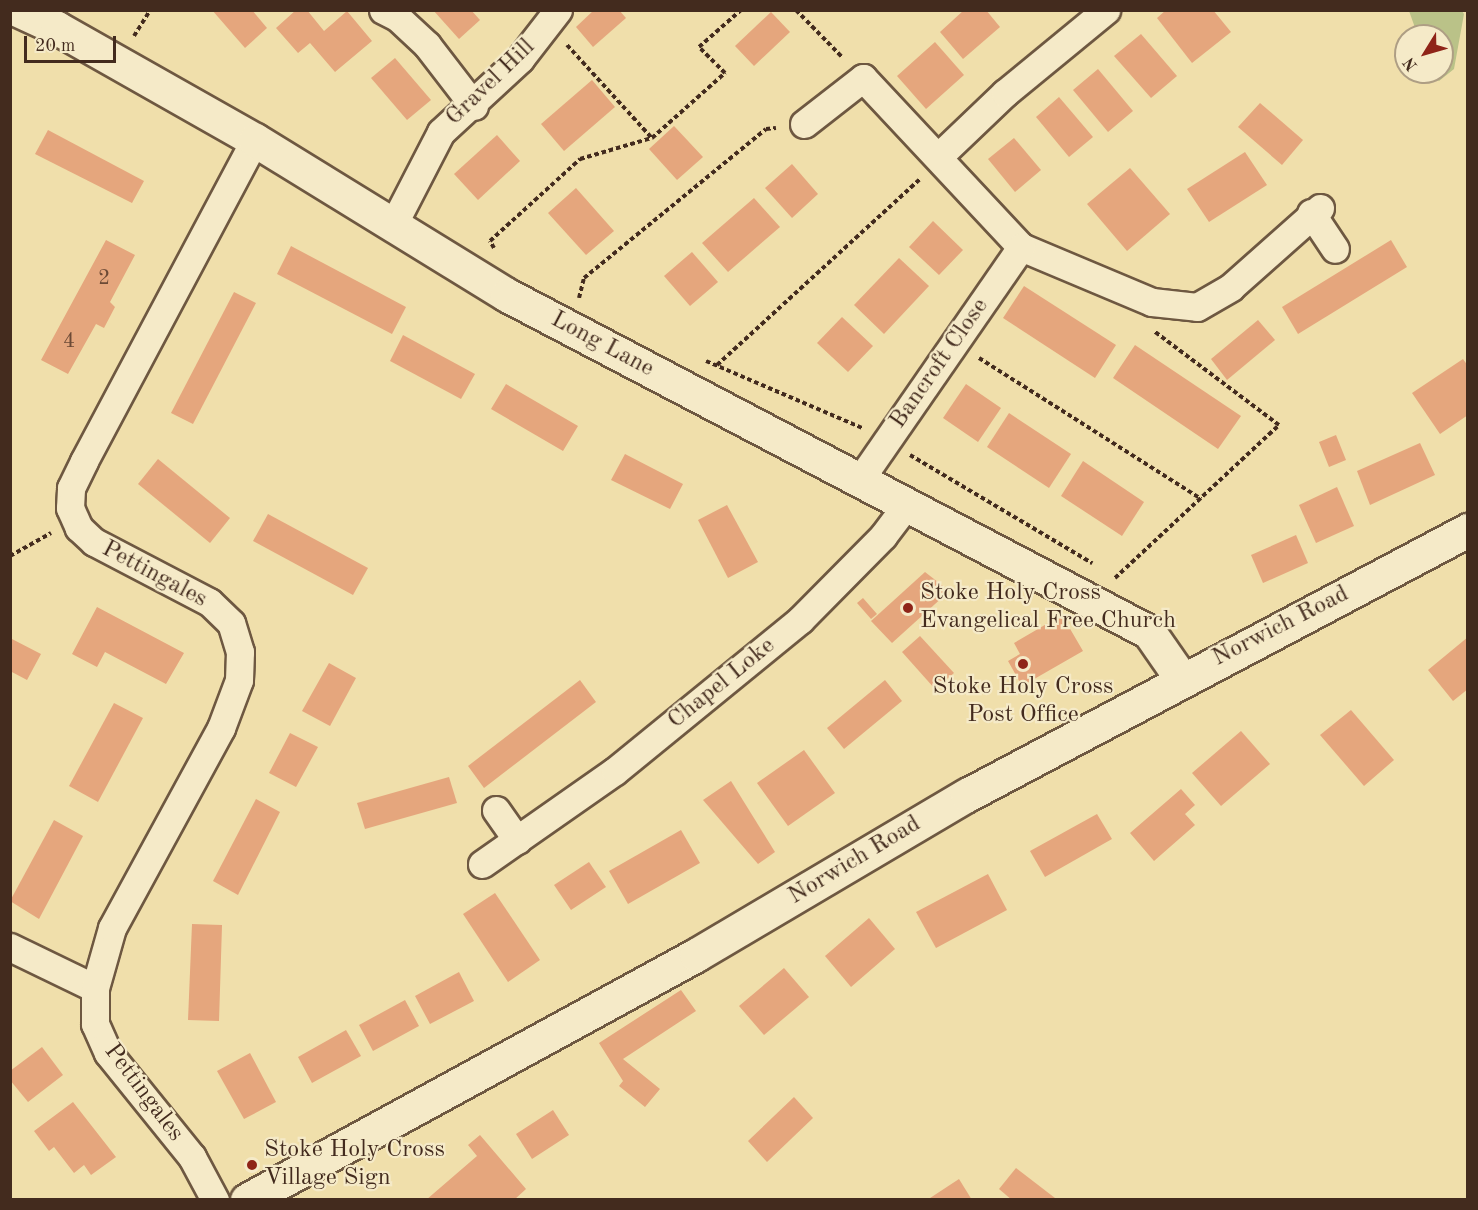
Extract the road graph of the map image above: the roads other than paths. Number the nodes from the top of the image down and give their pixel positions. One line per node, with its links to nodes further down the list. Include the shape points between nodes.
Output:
1 (18, 10): 7 (street, Long Lane)
2 (383, 10): 5 (street, via 427,45)
3 (1106, 10): 8 (street, via 1005,93)
4 (553, 18): 5 (street, Gravel Hill)
5 (474, 106): 9 (street, Gravel Hill, via 441,132)
6 (804, 124): 8 (street, via 863,78)
7 (255, 140): 9 (street, Long Lane); 20 (street, Pettingales, via 71,488 70,508 94,542 209,602 231,623 240,652 239,680 221,728 112,928)
8 (938, 157): 10 (street)
9 (394, 223): 12 (street, Long Lane, via 507,295)
10 (1021, 247): 11 (street, via 1152,302 1197,307 1232,287 1315,211); 12 (street, Bancroft Close)
11 (1335, 249)
12 (859, 481): 13 (street, Long Lane)
13 (907, 504): 15 (street, Long Lane, via 1149,632); 17 (street, Chapel Loke, via 883,536 800,620 615,771)
14 (1467, 531): 15 (street, Norwich Road)
15 (1181, 678): 22 (street, Norwich Road, via 967,795 696,955)
16 (496, 810): 17 (street)
17 (517, 840): 18 (street, Chapel Loke)
18 (482, 864)
19 (10, 947): 20 (street)
20 (95, 988): 21 (street, Pettingales, via 95,1024 108,1053 192,1157)
21 (215, 1200)
22 (247, 1200)

